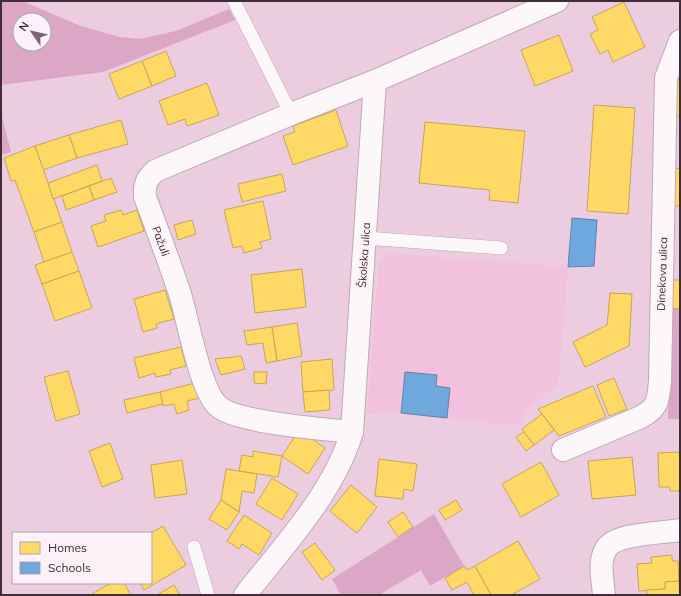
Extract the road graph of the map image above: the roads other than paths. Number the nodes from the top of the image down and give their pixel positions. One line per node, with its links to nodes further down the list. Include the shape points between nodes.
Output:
1 (234, 1): 5 (lane)
2 (557, 1): 4 (street)
3 (680, 41): 9 (street, Dinekova ulica, via 666,78 658,402 652,411 641,417)
4 (375, 81): 5 (street, Pažuli); 6 (street, Školska ulica)
5 (291, 114): 8 (street, Pažuli, via 154,171 144,186 145,197 180,295 206,387 218,407 227,412 256,419)
6 (365, 238): 7 (lane); 8 (street, Školska ulica)
7 (501, 248)
8 (352, 432): 13 (street, Školska ulica, via 344,458 331,481)
9 (564, 450)
10 (680, 530): 14 (street, via 621,538 612,542 606,548 603,557)
11 (194, 546): 12 (lane)
12 (208, 595)
13 (245, 595)
14 (604, 595)

